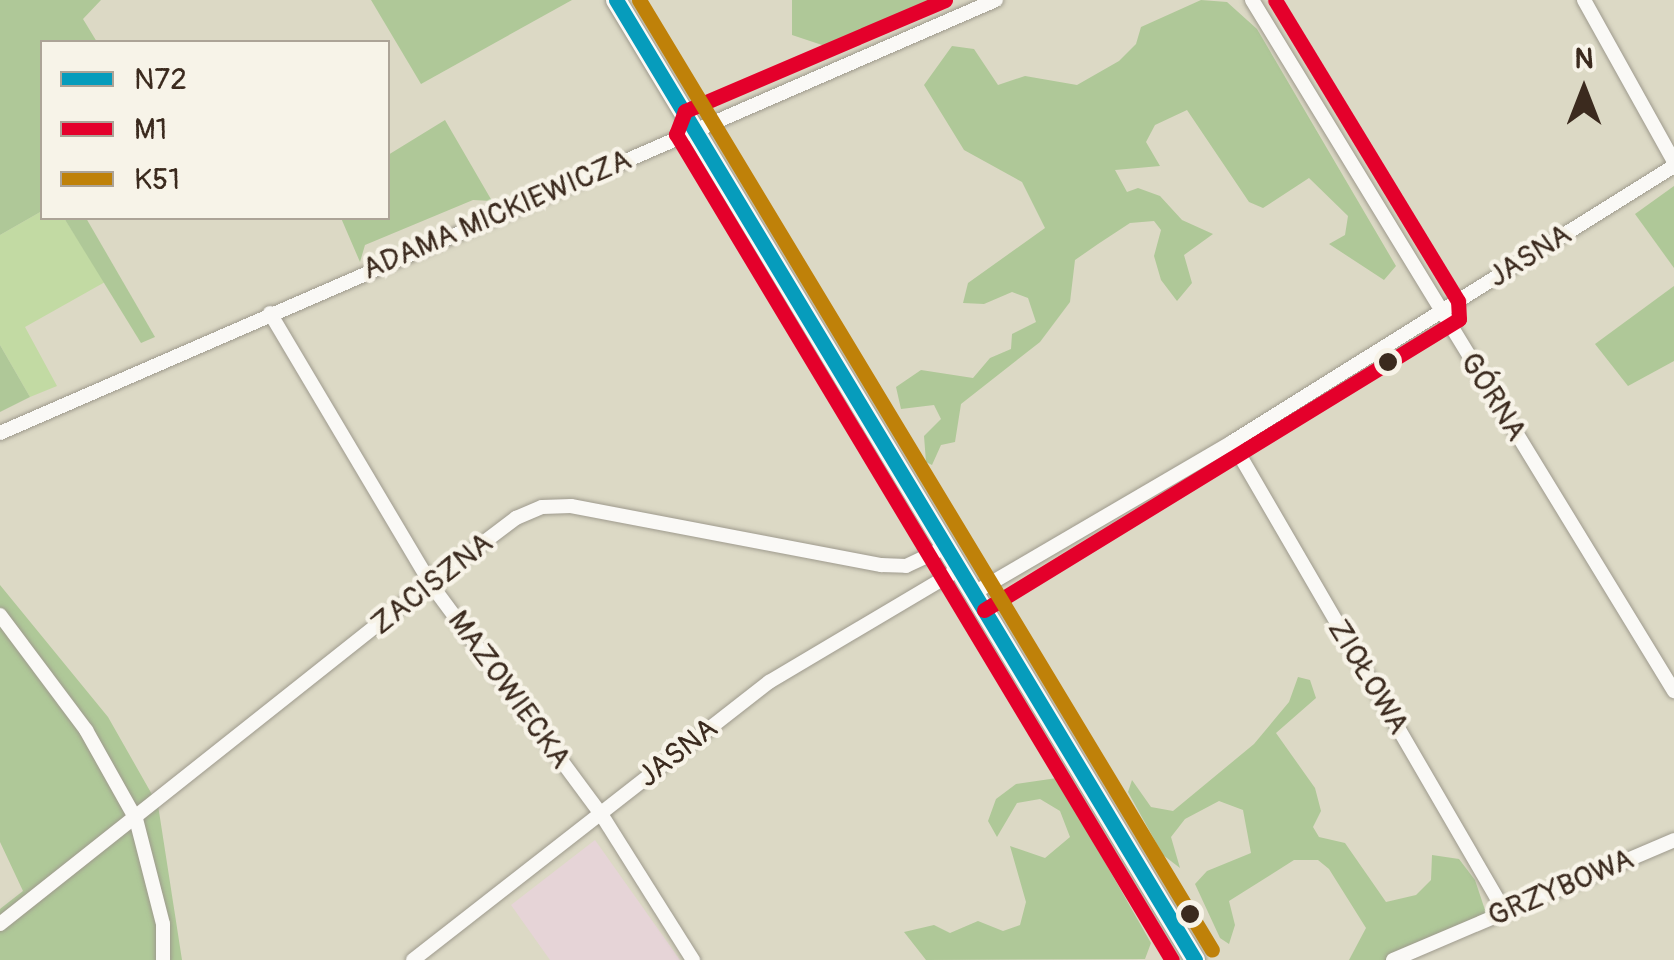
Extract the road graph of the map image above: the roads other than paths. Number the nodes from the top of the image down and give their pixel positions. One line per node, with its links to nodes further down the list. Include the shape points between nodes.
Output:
1 (616, 0): 5 (main road)
2 (996, 0): 5 (street, ADAMA MICKIEWICZA)
3 (1252, 0): 7 (street, GÓRNA)
4 (1584, 0): 6 (street)
5 (695, 129): 8 (street, ADAMA MICKIEWICZA); 11 (main road)
6 (1674, 164): 7 (street, JASNA)
7 (1441, 311): 10 (street, JASNA); 16 (street, GÓRNA)
8 (270, 313): 9 (street, ADAMA MICKIEWICZA); 13 (street, MAZOWIECKA)
9 (0, 433)
10 (1232, 442): 14 (street, JASNA); 20 (street, ZIOŁOWA)
11 (946, 547): 12 (main road); 13 (street, ZACISZNA, via 906,566 881,565 571,506 542,507 516,518)
12 (960, 569): 14 (main road); 17 (street, JASNA, via 768,682)
13 (430, 583): 17 (street, MAZOWIECKA); 18 (street, ZACISZNA)
14 (974, 593): 25 (main road)
15 (0, 615): 18 (street, via 86,730)
16 (1674, 691)
17 (601, 814): 23 (street, JASNA); 24 (street, MAZOWIECKA)
18 (136, 819): 21 (street, ZACISZNA); 22 (street, via 162,924)
19 (1674, 840): 20 (street, GRZYBOWA)
20 (1505, 912): 26 (street, GRZYBOWA)
21 (0, 924)
22 (163, 960)
23 (413, 960)
24 (693, 960)
25 (1195, 960)
26 (1393, 960)

